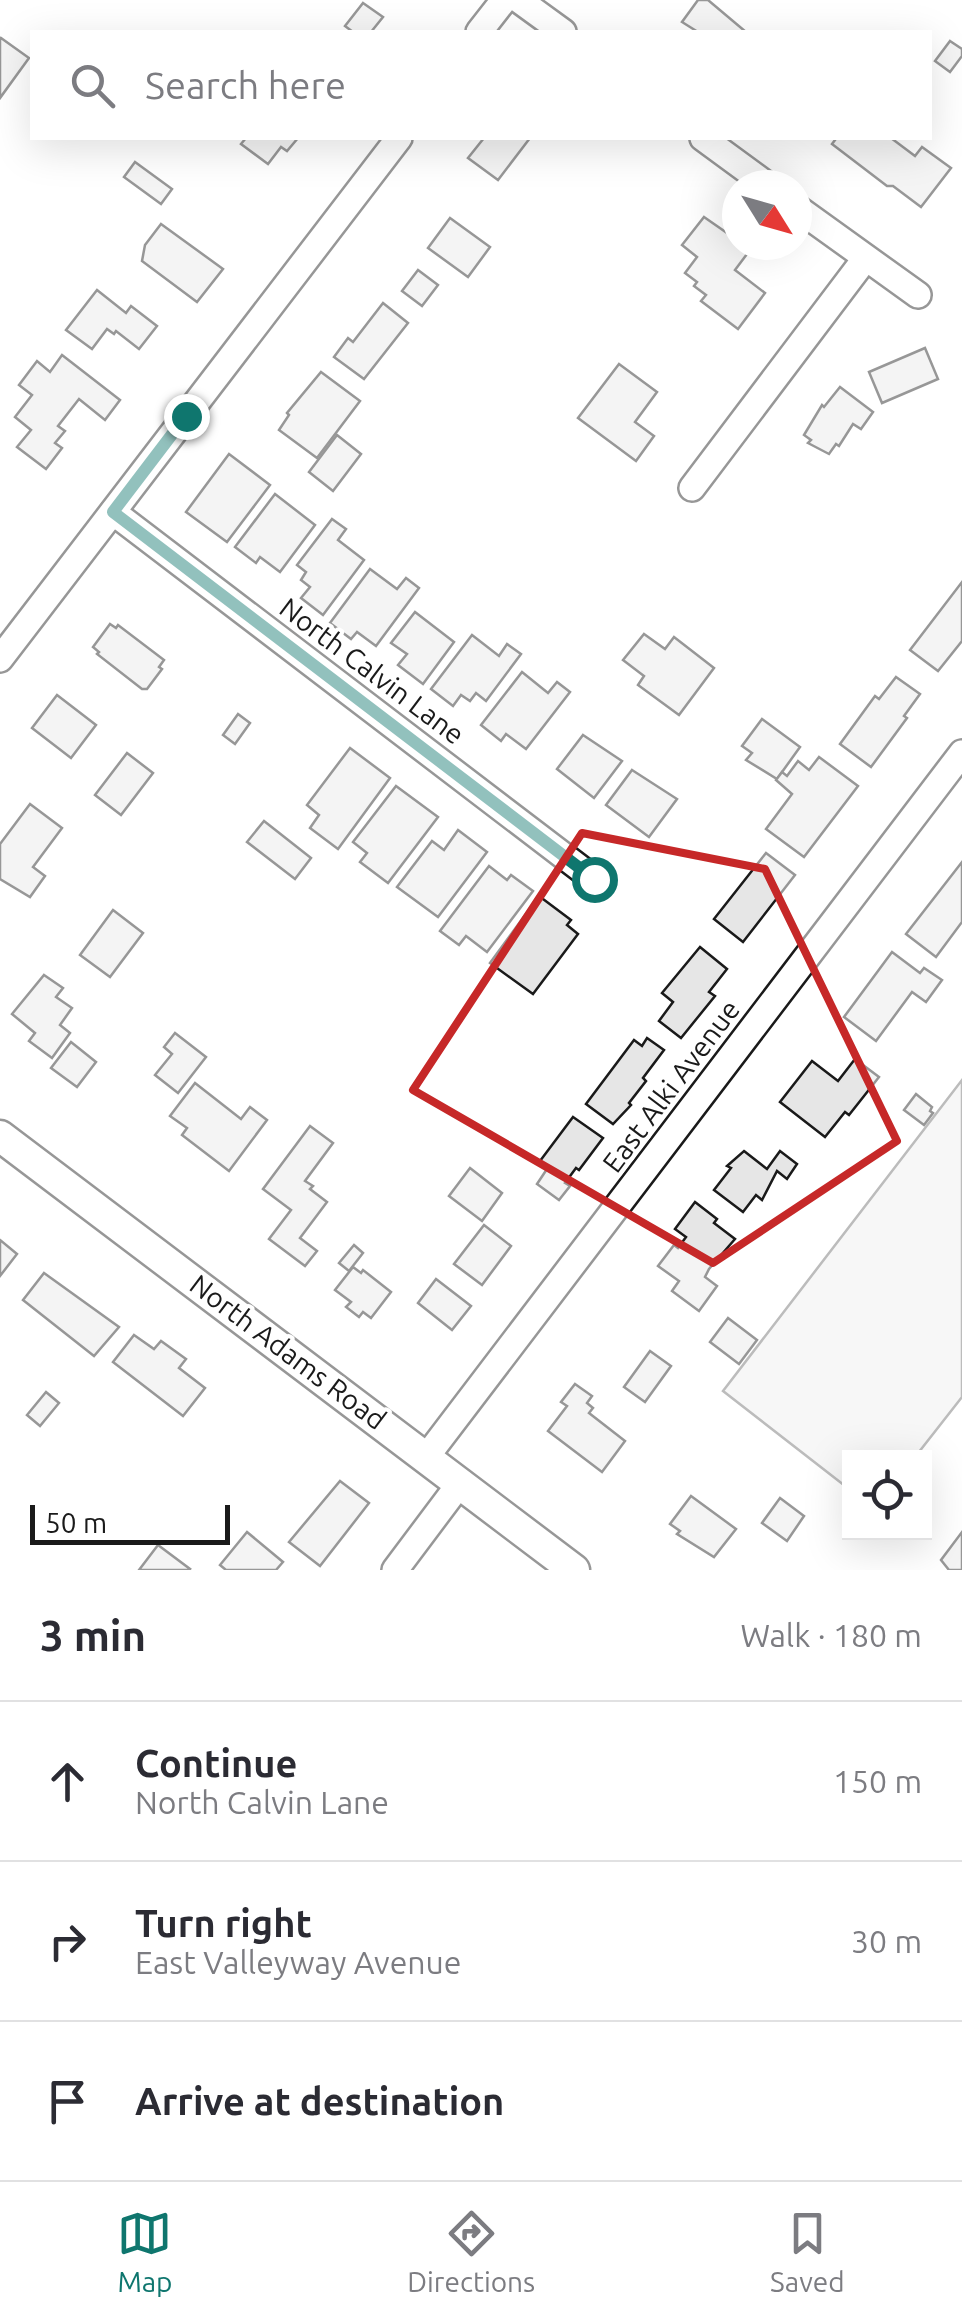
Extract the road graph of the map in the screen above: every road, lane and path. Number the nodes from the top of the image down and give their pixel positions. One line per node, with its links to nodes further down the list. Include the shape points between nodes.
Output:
1 (504, 0): 3 (street)
2 (519, 0): 4 (street)
3 (481, 30)
4 (560, 30)
5 (397, 140): 12 (street)
6 (706, 140): 7 (street)
7 (746, 170)
8 (812, 219): 9 (street)
9 (865, 258): 10 (street); 11 (street)
10 (918, 294)
11 (692, 488)
12 (113, 512): 13 (street); 15 (street, North Calvin Lane)
13 (0, 659)
14 (962, 752): 17 (street, East Alki Avenue)
15 (594, 879)
16 (0, 1136): 17 (street, North Adams Road)
17 (427, 1456): 18 (street, North Adams Road)
18 (461, 1482): 19 (street); 20 (street, North Adams Road)
19 (395, 1570)
20 (574, 1570)

